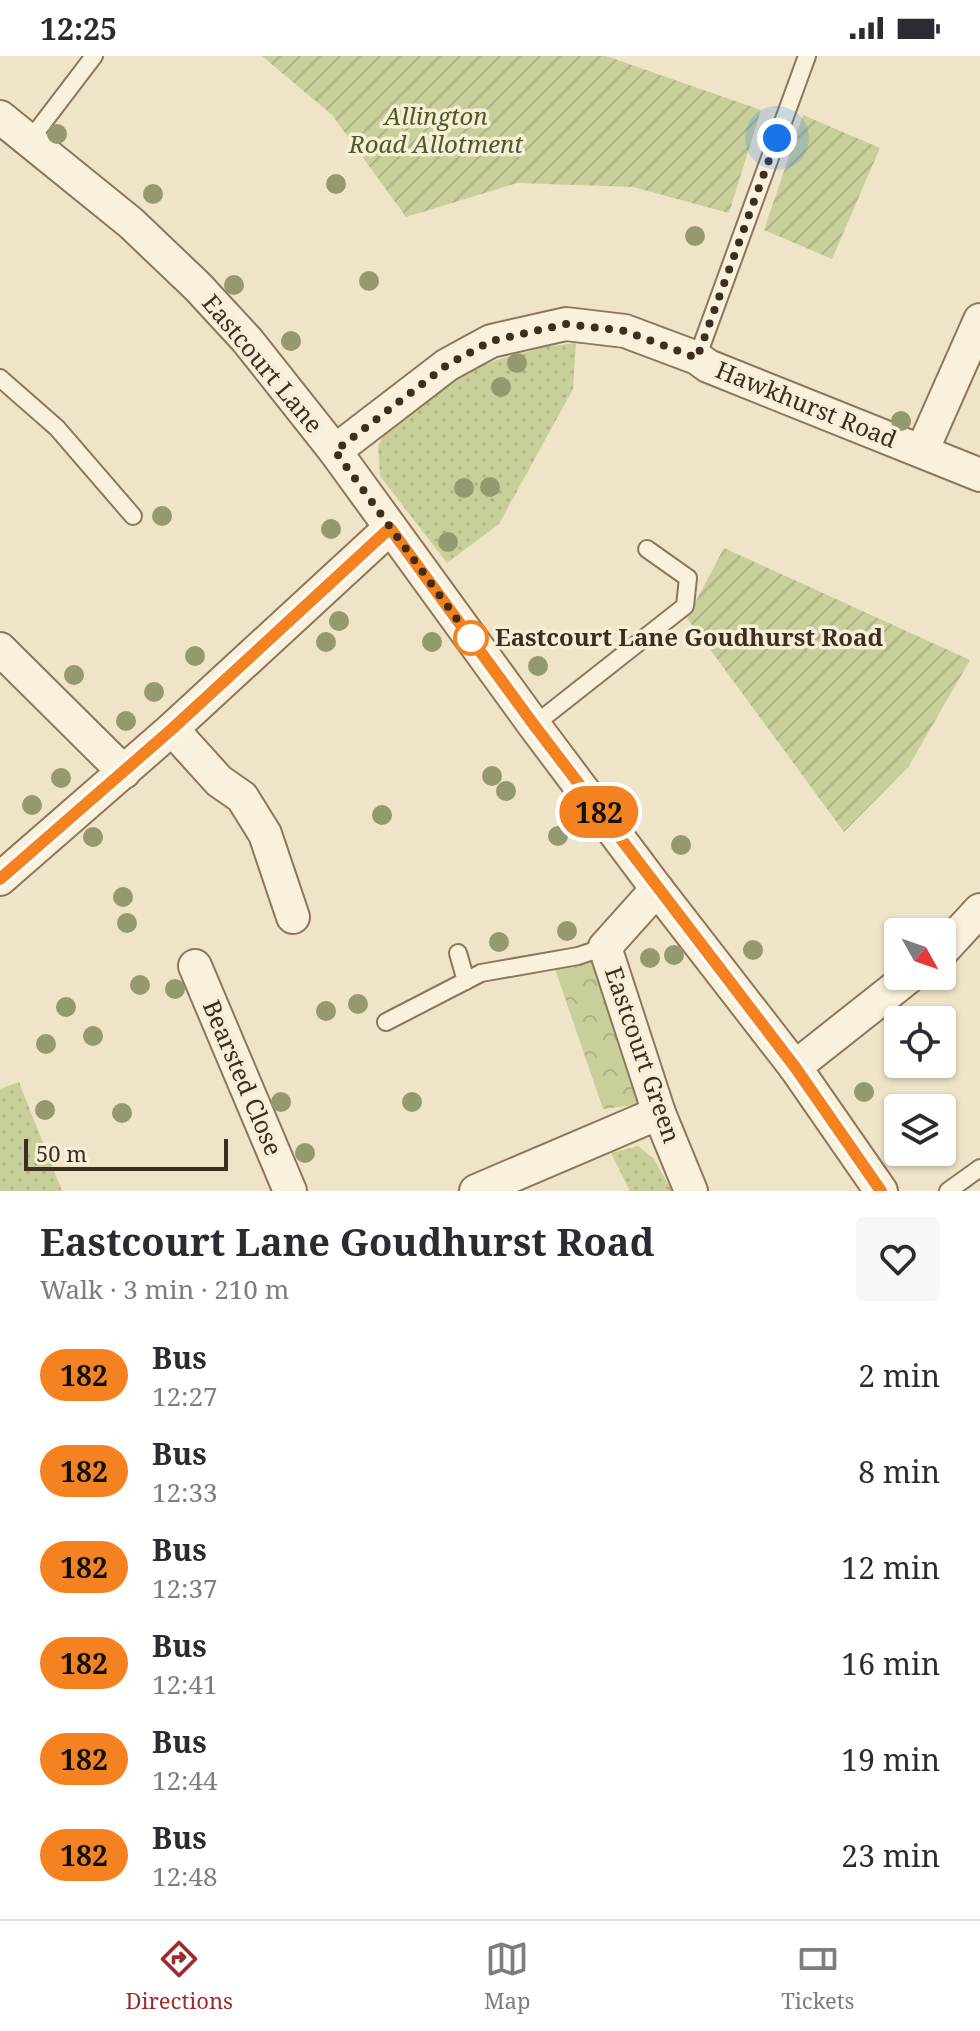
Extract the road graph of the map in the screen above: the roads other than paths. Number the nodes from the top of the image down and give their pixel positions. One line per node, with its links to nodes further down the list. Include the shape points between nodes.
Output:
1 (94, 56): 4 (lane)
2 (807, 56): 6 (lane)
3 (0, 117): 4 (street, Eastcourt Lane)
4 (30, 140): 8 (street, Eastcourt Lane, via 142,233 221,310)
5 (980, 320): 9 (street)
6 (697, 358): 8 (street, Hawkhurst Road, via 625,331 566,324 491,341 447,365); 9 (street, Hawkhurst Road)
7 (0, 378): 11 (lane, via 57,428)
8 (335, 451): 12 (street, Eastcourt Lane)
9 (922, 451): 10 (street, Hawkhurst Road)
10 (980, 475)
11 (133, 516)
12 (390, 528): 15 (street, Eastcourt Lane); 16 (street)
13 (647, 549): 15 (lane, via 688,578 685,606)
14 (0, 649): 17 (street)
15 (534, 725): 19 (street, Eastcourt Lane)
16 (172, 729): 17 (street); 21 (street, via 219,781 242,797 265,834)
17 (124, 772): 18 (street)
18 (0, 879)
19 (657, 889): 23 (street, Eastcourt Green); 29 (street, Eastcourt Lane)
20 (980, 910): 22 (street)
21 (293, 917)
22 (956, 936)
23 (605, 947): 26 (lane, via 481,973); 30 (street, Eastcourt Green)
24 (458, 953): 26 (lane)
25 (195, 966): 33 (street, Bearsted Close)
26 (466, 981): 28 (lane)
27 (892, 990): 29 (street)
28 (386, 1022)
29 (795, 1067): 36 (street, Eastcourt Lane)
30 (659, 1113): 32 (street); 35 (street, Eastcourt Green)
31 (980, 1168): 37 (lane)
32 (528, 1180): 34 (street)
33 (290, 1191)
34 (476, 1191)
35 (691, 1191)
36 (881, 1191)
37 (948, 1191)

